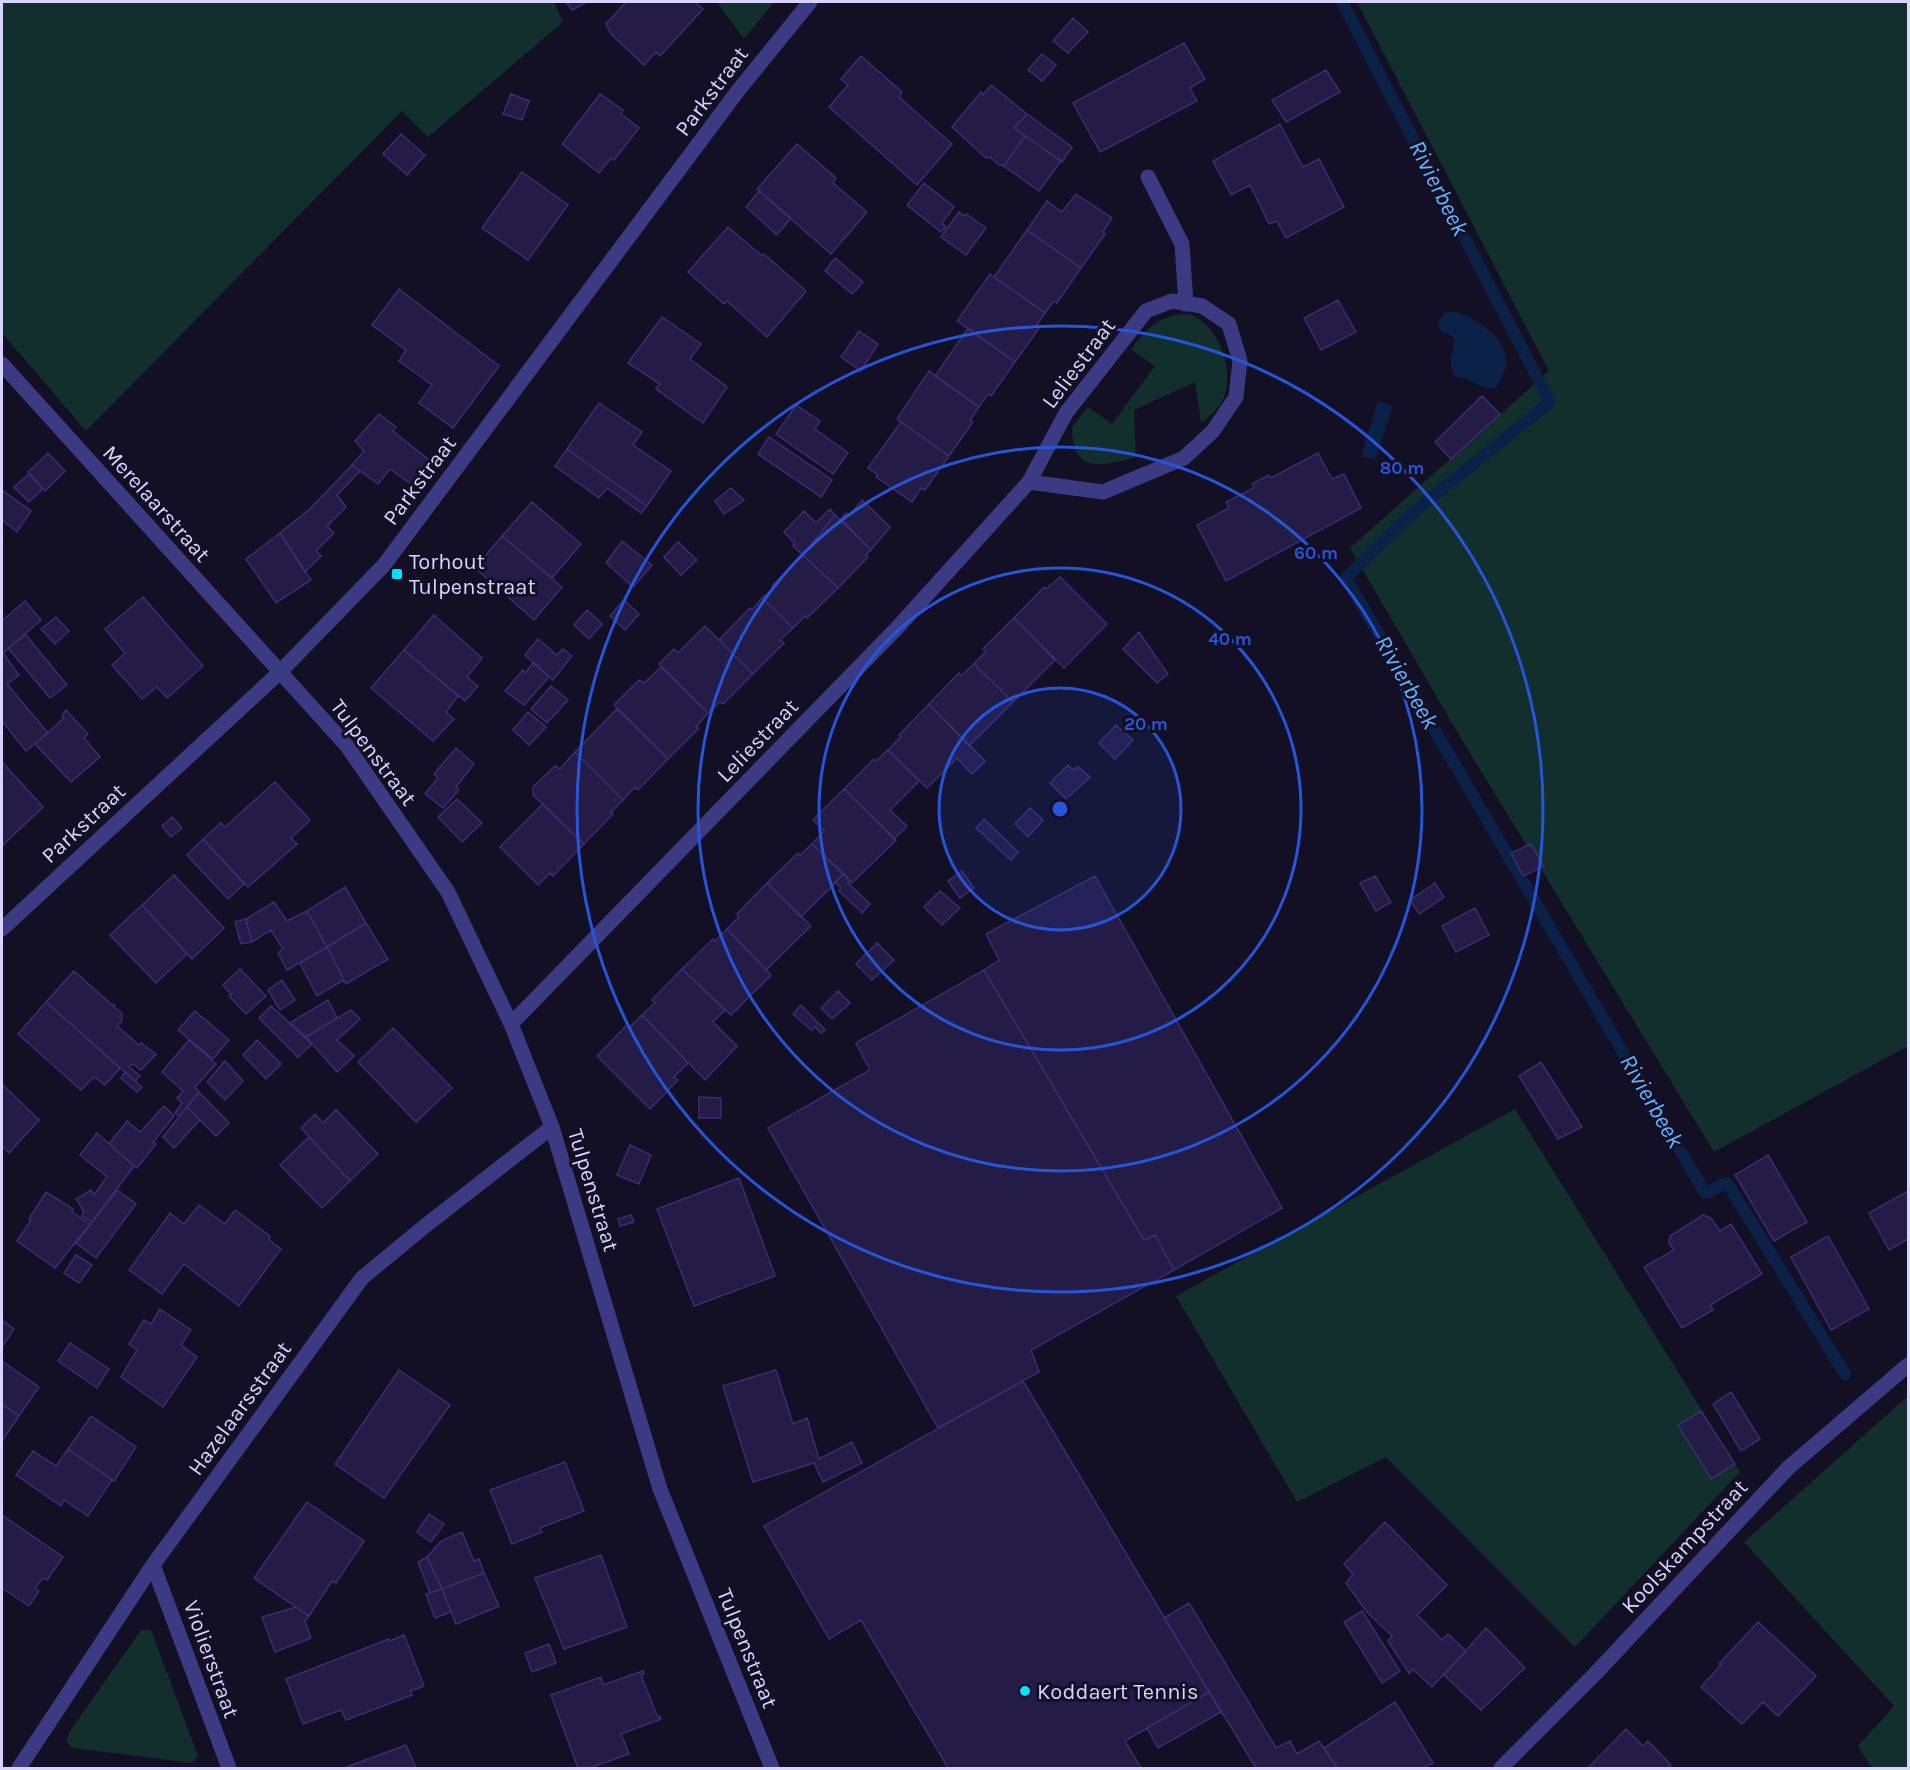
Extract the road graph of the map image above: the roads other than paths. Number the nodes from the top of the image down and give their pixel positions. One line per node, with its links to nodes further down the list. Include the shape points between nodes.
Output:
1 (810, 2): 6 (street, Parkstraat, via 737,92 384,564)
2 (1148, 177): 3 (street, via 1182,244)
3 (1186, 304): 5 (street, Leliestraat, via 1172,301 1146,311 1066,413); 5 (street, Leliestraat, via 1202,306 1229,324 1240,361 1236,397 1213,431 1184,458 1103,492)
4 (2, 364): 6 (street, Merelaarstraat)
5 (1029, 482): 8 (street, Leliestraat, via 897,628)
6 (280, 672): 7 (street, Parkstraat); 8 (street, Tulpenstraat, via 347,746 448,892)
7 (2, 929)
8 (511, 1024): 9 (street, Tulpenstraat)
9 (552, 1127): 11 (street, Hazelaarsstraat, via 362,1278); 14 (street, Tulpenstraat, via 660,1489)
10 (1908, 1365): 15 (street, Koolskampstraat, via 1788,1468)
11 (153, 1564): 12 (street, Hazelaarsstraat); 13 (street, Violierstraat)
12 (19, 1768)
13 (229, 1768)
14 (772, 1768)
15 (1501, 1768)

